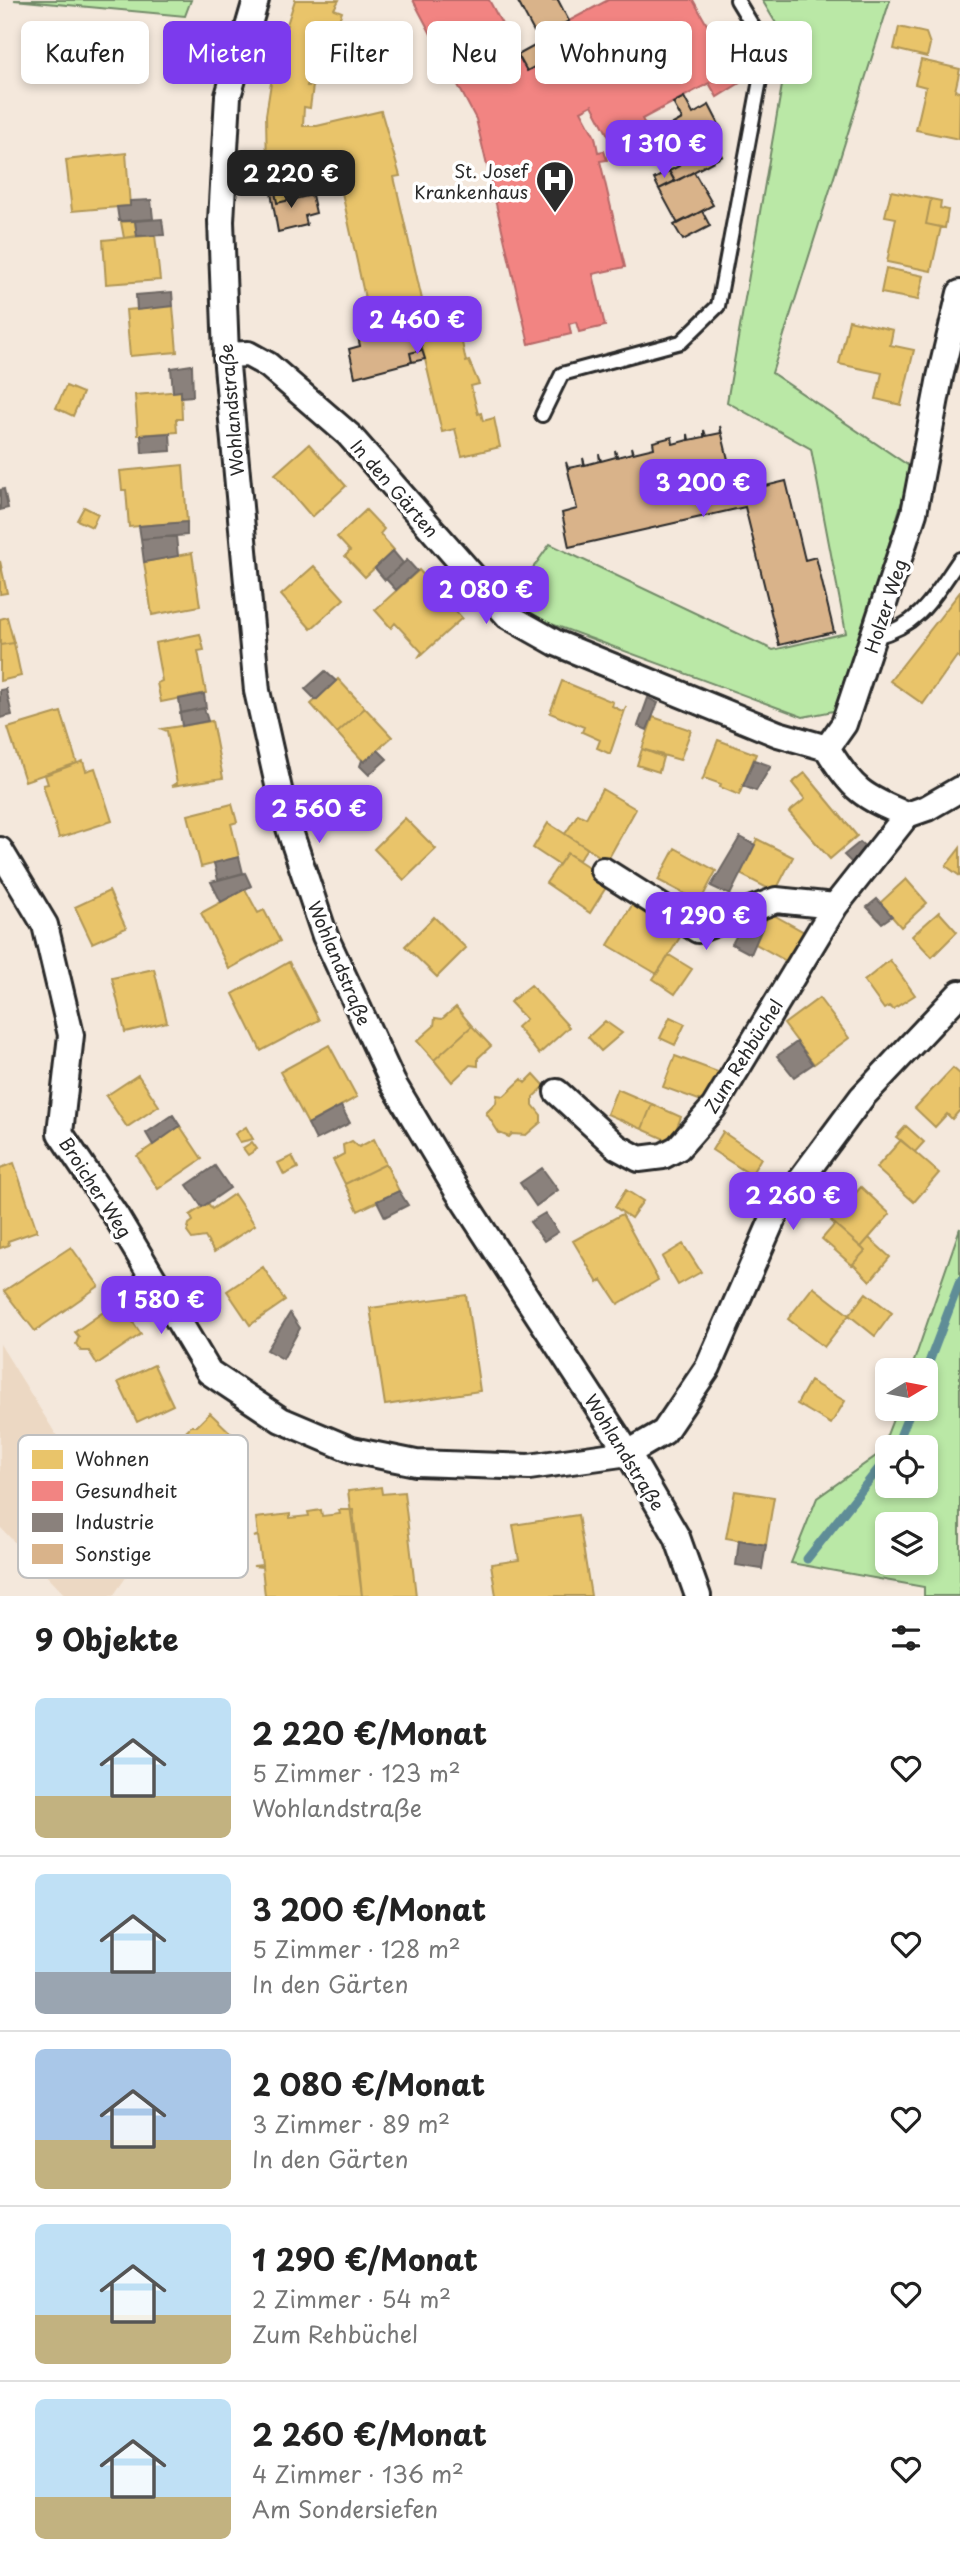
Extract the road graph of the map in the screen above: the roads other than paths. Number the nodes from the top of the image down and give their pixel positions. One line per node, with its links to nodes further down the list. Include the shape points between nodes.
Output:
1 (256, 0): 4 (street, Wohlandstraße, via 228,96 221,220)
2 (737, 0): 5 (lane, via 766,48 718,306 681,342 562,374)
3 (960, 293): 7 (street, Holzer Weg, via 915,513)
4 (226, 355): 8 (street, In den Gärten, via 248,354 268,365 349,435 508,616 556,643 778,734); 16 (street, Wohlandstraße, via 257,691 285,816 325,936 393,1083 458,1192)
5 (542, 415)
6 (960, 559): 7 (lane, via 911,624)
7 (875, 637): 8 (street, Holzer Weg, via 844,724)
8 (827, 748): 10 (street, via 844,776 867,799)
9 (960, 789): 10 (street)
10 (907, 815): 13 (street, Zum Rehbüchel)
11 (0, 850): 16 (street, Broicher Weg, via 45,925 71,1035 60,1133 116,1216 209,1372 281,1420 352,1450 416,1463 529,1467)
12 (603, 870): 13 (street, via 698,930 776,900)
13 (835, 906): 15 (street, Zum Rehbüchel, via 714,1107 678,1148 663,1156 639,1159 617,1147)
14 (960, 993): 16 (street, via 862,1097 775,1214 708,1367 664,1432)
15 (557, 1092)
16 (628, 1453): 17 (street, Wohlandstraße, via 677,1537)
17 (698, 1596)

